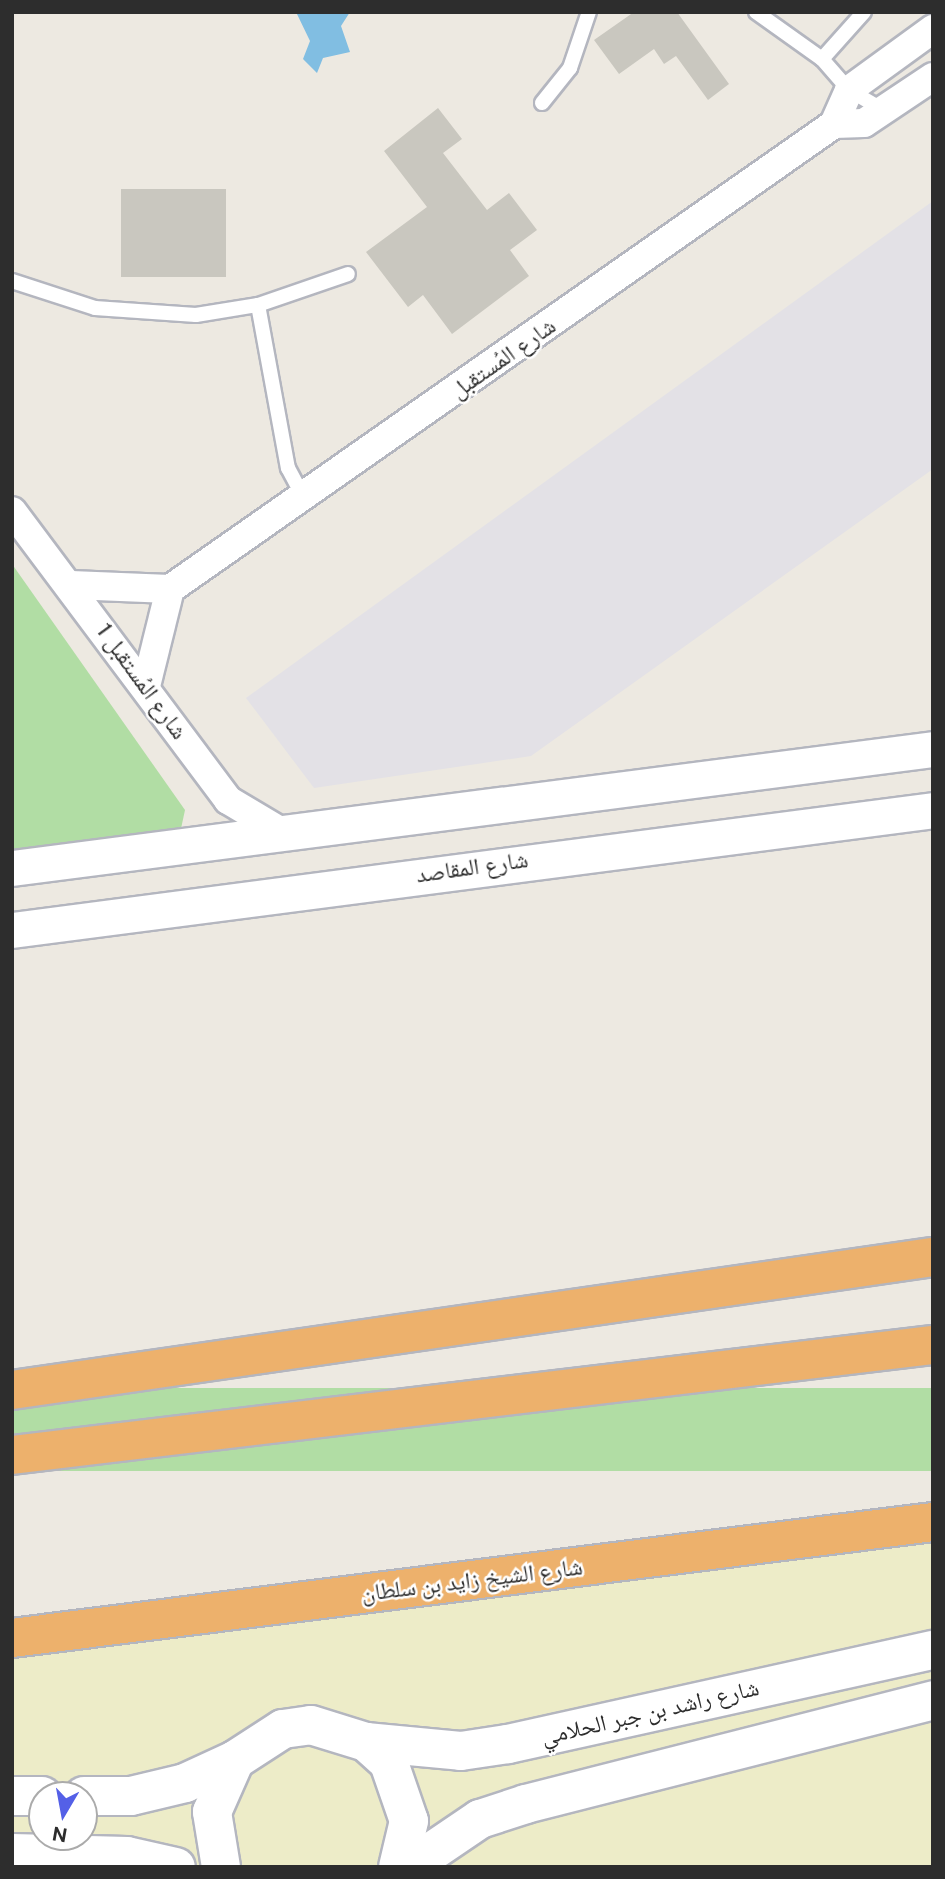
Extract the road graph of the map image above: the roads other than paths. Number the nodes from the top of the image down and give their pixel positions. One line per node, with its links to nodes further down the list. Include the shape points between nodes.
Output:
1 (589, 12): 8 (lane, via 570,68)
2 (757, 12): 5 (lane)
3 (864, 12): 5 (lane)
4 (933, 29): 7 (street)
5 (822, 59): 7 (lane)
6 (933, 77): 9 (street, شارع المُستقبل)
7 (849, 90): 9 (lane); 10 (street)
8 (542, 103)
9 (885, 111): 10 (street, شارع المُستقبل, via 864,122)
10 (834, 124): 14 (street, شارع المُستقبل)
11 (348, 274): 13 (lane)
12 (12, 281): 13 (lane, via 128,313 196,315)
13 (258, 305): 14 (lane, via 288,468)
14 (304, 498): 17 (street, شارع المُستقبل)
15 (12, 511): 16 (street, شارع المُستقبل 1)
16 (71, 585): 17 (street); 18 (street, شارع المُستقبل 1)
17 (170, 589): 18 (street)
18 (146, 686): 21 (street, شارع المُستقبل 1, via 228,800)
19 (933, 749): 21 (street)
20 (933, 810): 23 (street, شارع المقاصد)
21 (285, 834): 22 (street)
22 (12, 868)
23 (12, 930)
24 (933, 1257): 26 (highway)
25 (933, 1345): 27 (highway)
26 (12, 1390)
27 (12, 1455)
28 (933, 1522): 29 (highway, شارع الشيخ زايد بن سلطان)
29 (12, 1638)
30 (933, 1650): 32 (main road, شارع راشد بن جبر الحلامي, via 508,1744 461,1751)
31 (933, 1700): 39 (main road, via 526,1804 480,1819)
32 (366, 1742): 33 (main road, via 340,1730 283,1729); 38 (main road, via 389,1763 403,1790 409,1821)
33 (235, 1760): 34 (main road, via 186,1783 131,1796); 37 (main road, via 212,1812)
34 (98, 1796)
35 (12, 1853): 36 (main road, via 127,1856)
36 (176, 1867)
37 (221, 1867)
38 (398, 1867)
39 (409, 1867)

